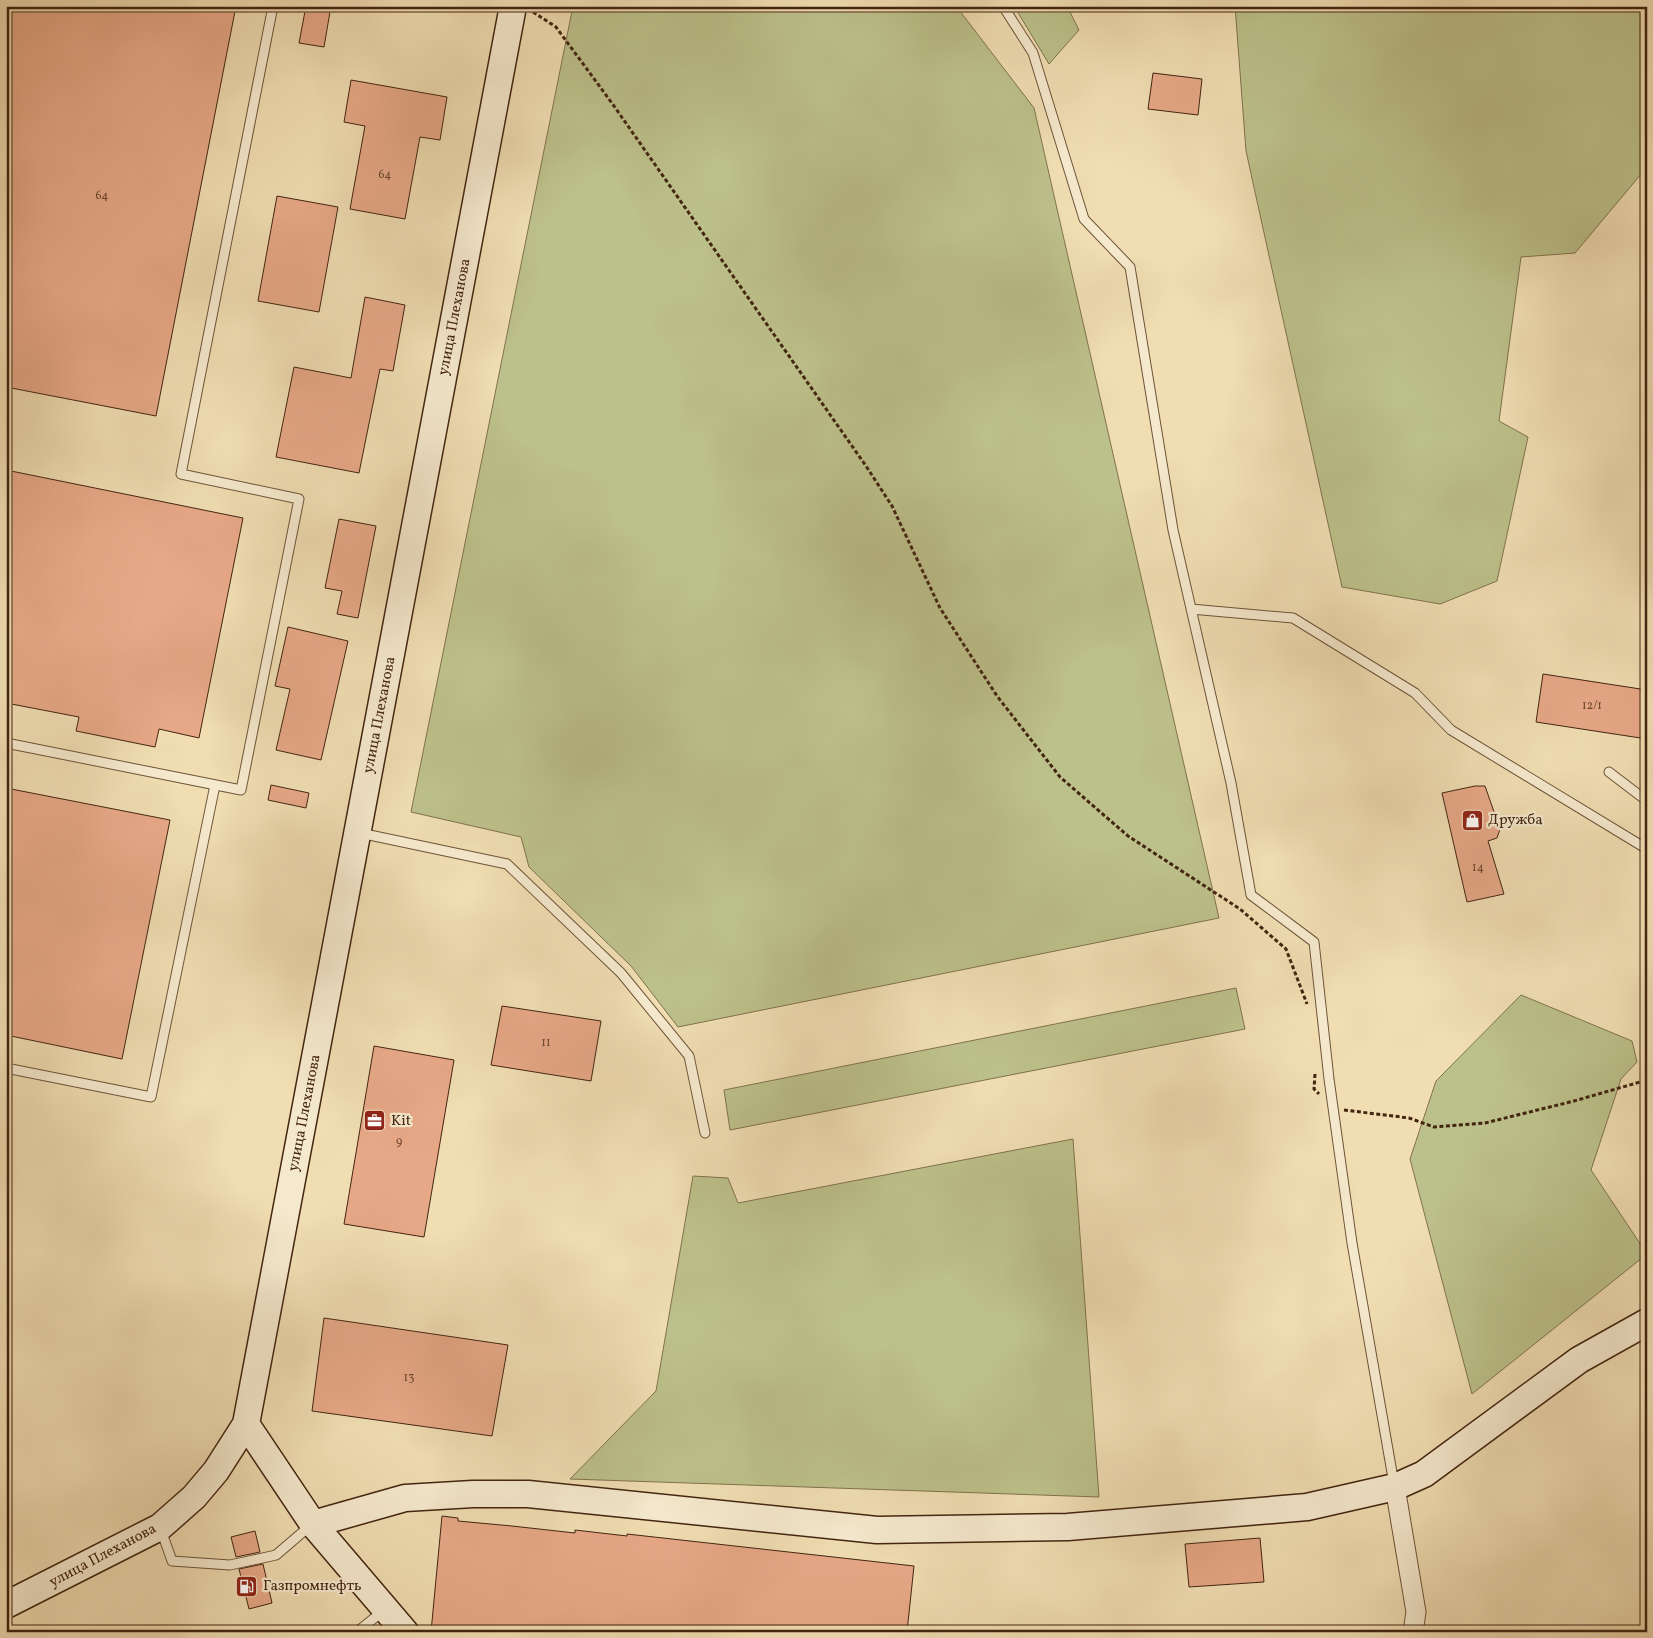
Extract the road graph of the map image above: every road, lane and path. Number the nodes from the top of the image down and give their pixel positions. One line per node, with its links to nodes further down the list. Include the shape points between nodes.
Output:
1 (273, 6): 7 (lane, via 181,474 299,499 241,790)
2 (1003, 6): 4 (lane, via 1033,53 1084,219 1130,267 1173,530)
3 (523, 9): 9 (main road, улица Плеханова); 11 (path, via 556,27 866,466 892,506 940,608 997,696 1054,770 1128,836 1240,909 1286,949)
4 (1191, 609): 10 (lane, via 1294,618 1415,693 1451,730); 15 (lane, via 1231,783 1251,896 1314,942)
5 (6, 743): 7 (lane)
6 (1609, 772): 8 (lane)
7 (215, 785): 12 (lane, via 151,1097)
8 (1647, 801)
9 (358, 833): 16 (lane, via 507,864 621,973 689,1056); 18 (main road, улица Плеханова)
10 (1647, 849)
11 (1310, 1011)
12 (6, 1068)
13 (1315, 1072): 15 (path, via 1314,1089)
14 (1647, 1080): 15 (path, via 1485,1123 1434,1127 1409,1118)
15 (1333, 1107): 19 (lane, via 1352,1243)
16 (705, 1133)
17 (1647, 1322): 19 (main road, via 1579,1360 1424,1474)
18 (246, 1424): 20 (main road); 21 (main road, улица Плеханова, via 216,1471 194,1497)
19 (1395, 1487): 20 (main road, via 1307,1507 1068,1527 877,1530 528,1494 405,1498); 26 (street, via 1416,1612)
20 (313, 1524): 21 (lane, via 276,1555 230,1565 172,1560); 23 (main road)
21 (160, 1527): 22 (main road, улица Плеханова)
22 (6, 1605)
23 (385, 1609): 24 (lane); 25 (main road)
24 (357, 1632)
25 (405, 1632)
26 (1413, 1632)

